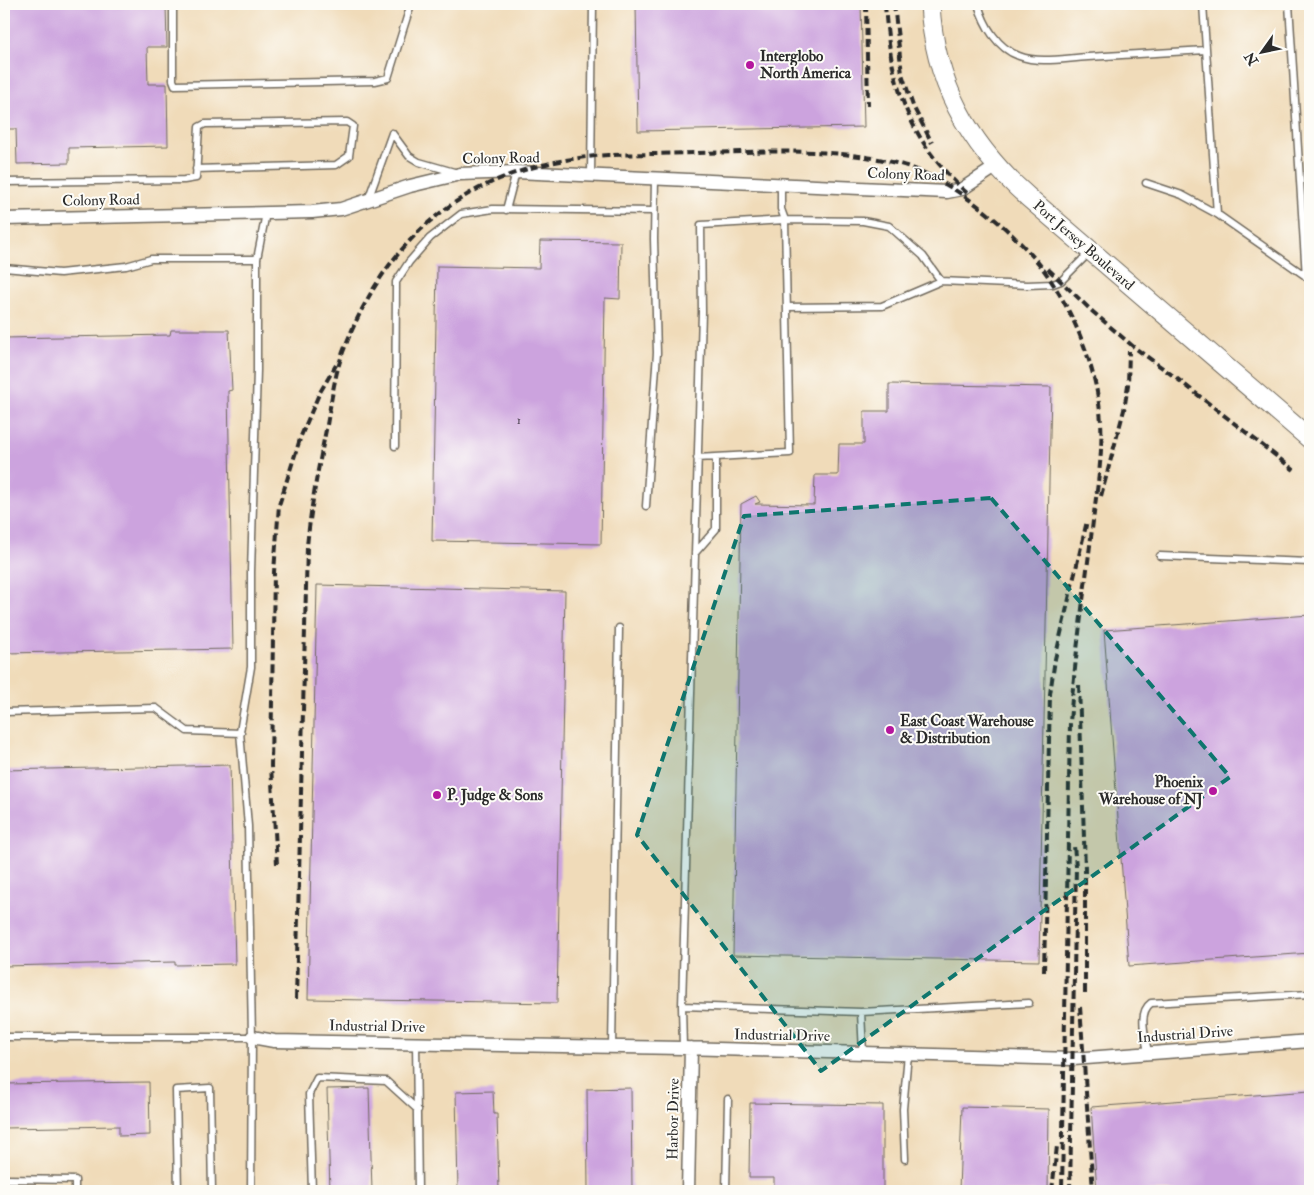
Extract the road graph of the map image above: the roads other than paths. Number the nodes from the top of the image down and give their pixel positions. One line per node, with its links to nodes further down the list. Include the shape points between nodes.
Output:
1 (173, 4): 2 (lane, via 175,85 375,82 388,78)
2 (411, 4)
3 (593, 4): 13 (lane)
4 (930, 4): 9 (street, Port Jersey Boulevard, via 934,44 943,78 974,138)
5 (978, 4): 8 (lane, via 997,40 1020,57 1047,60)
6 (1203, 4): 8 (lane)
7 (1289, 4): 28 (lane)
8 (1206, 50): 22 (lane)
9 (997, 166): 17 (street, Colony Road, via 956,191); 25 (street, Port Jersey Boulevard)
10 (196, 169): 10 (lane, via 336,165 349,156 353,126 347,122 205,124 199,127); 15 (lane, via 196,178 184,180)
11 (516, 172): 12 (street, Colony Road); 13 (street, Colony Road); 19 (lane)
12 (460, 174): 18 (street, Colony Road, via 410,186); 18 (lane, via 409,156 392,133)
13 (591, 175): 14 (street, Colony Road)
14 (655, 178): 17 (street, Colony Road); 20 (lane)
15 (4, 182)
16 (1146, 183): 22 (lane, via 1182,195)
17 (781, 184): 24 (lane, via 781,209)
18 (368, 201): 21 (street, Colony Road, via 341,209)
19 (506, 210): 20 (lane); 32 (lane, via 461,214 430,238 396,282)
20 (654, 211): 35 (lane, via 657,353)
21 (266, 213): 23 (street, Colony Road); 26 (lane)
22 (1217, 214): 28 (lane)
23 (4, 219)
24 (785, 220): 29 (lane, via 863,221 889,226 923,256); 30 (lane); 34 (lane, via 701,225)
25 (1091, 251): 29 (lane, via 1061,281 1053,284); 31 (street, Port Jersey Boulevard)
26 (257, 259): 27 (lane, via 151,259 126,266 60,273); 41 (lane, via 251,667)
27 (4, 268)
28 (1308, 278)
29 (941, 281): 30 (lane, via 882,306)
30 (787, 307): 33 (lane, via 790,453)
31 (1310, 439)
32 (395, 446)
33 (716, 457): 34 (lane); 36 (lane, via 716,529)
34 (698, 458): 36 (lane)
35 (646, 506)
36 (695, 553): 44 (lane)
37 (1160, 556): 38 (lane)
38 (1310, 562)
39 (619, 628): 50 (lane)
40 (4, 712): 41 (lane, via 156,708 187,731)
41 (240, 733): 46 (lane, via 248,826)
42 (1310, 994): 53 (lane, via 1151,1003 1145,1007 1143,1015)
43 (1029, 1003): 45 (lane)
44 (682, 1006): 45 (lane); 51 (lane)
45 (862, 1012): 52 (lane)
46 (252, 1037): 47 (lane); 49 (street, Industrial Drive); 62 (lane)
47 (4, 1038)
48 (1310, 1041): 53 (street, Industrial Drive)
49 (416, 1043): 50 (street, Industrial Drive); 56 (lane)
50 (612, 1047): 51 (street, Industrial Drive)
51 (687, 1048): 52 (street, Industrial Drive); 65 (street, Harbor Drive)
52 (863, 1053): 54 (street, Industrial Drive)
53 (1148, 1053): 54 (street, Industrial Drive, via 1073,1059)
54 (908, 1054): 57 (lane, via 903,1109)
55 (728, 1099): 66 (lane)
56 (418, 1110): 63 (lane, via 386,1081 317,1078 309,1094); 64 (lane)
57 (905, 1159)
58 (4, 1179): 59 (lane, via 75,1180)
59 (75, 1191)
60 (178, 1191): 61 (lane, via 176,1090 210,1088)
61 (212, 1191)
62 (251, 1191)
63 (312, 1191)
64 (418, 1191)
65 (688, 1191)
66 (726, 1191)

